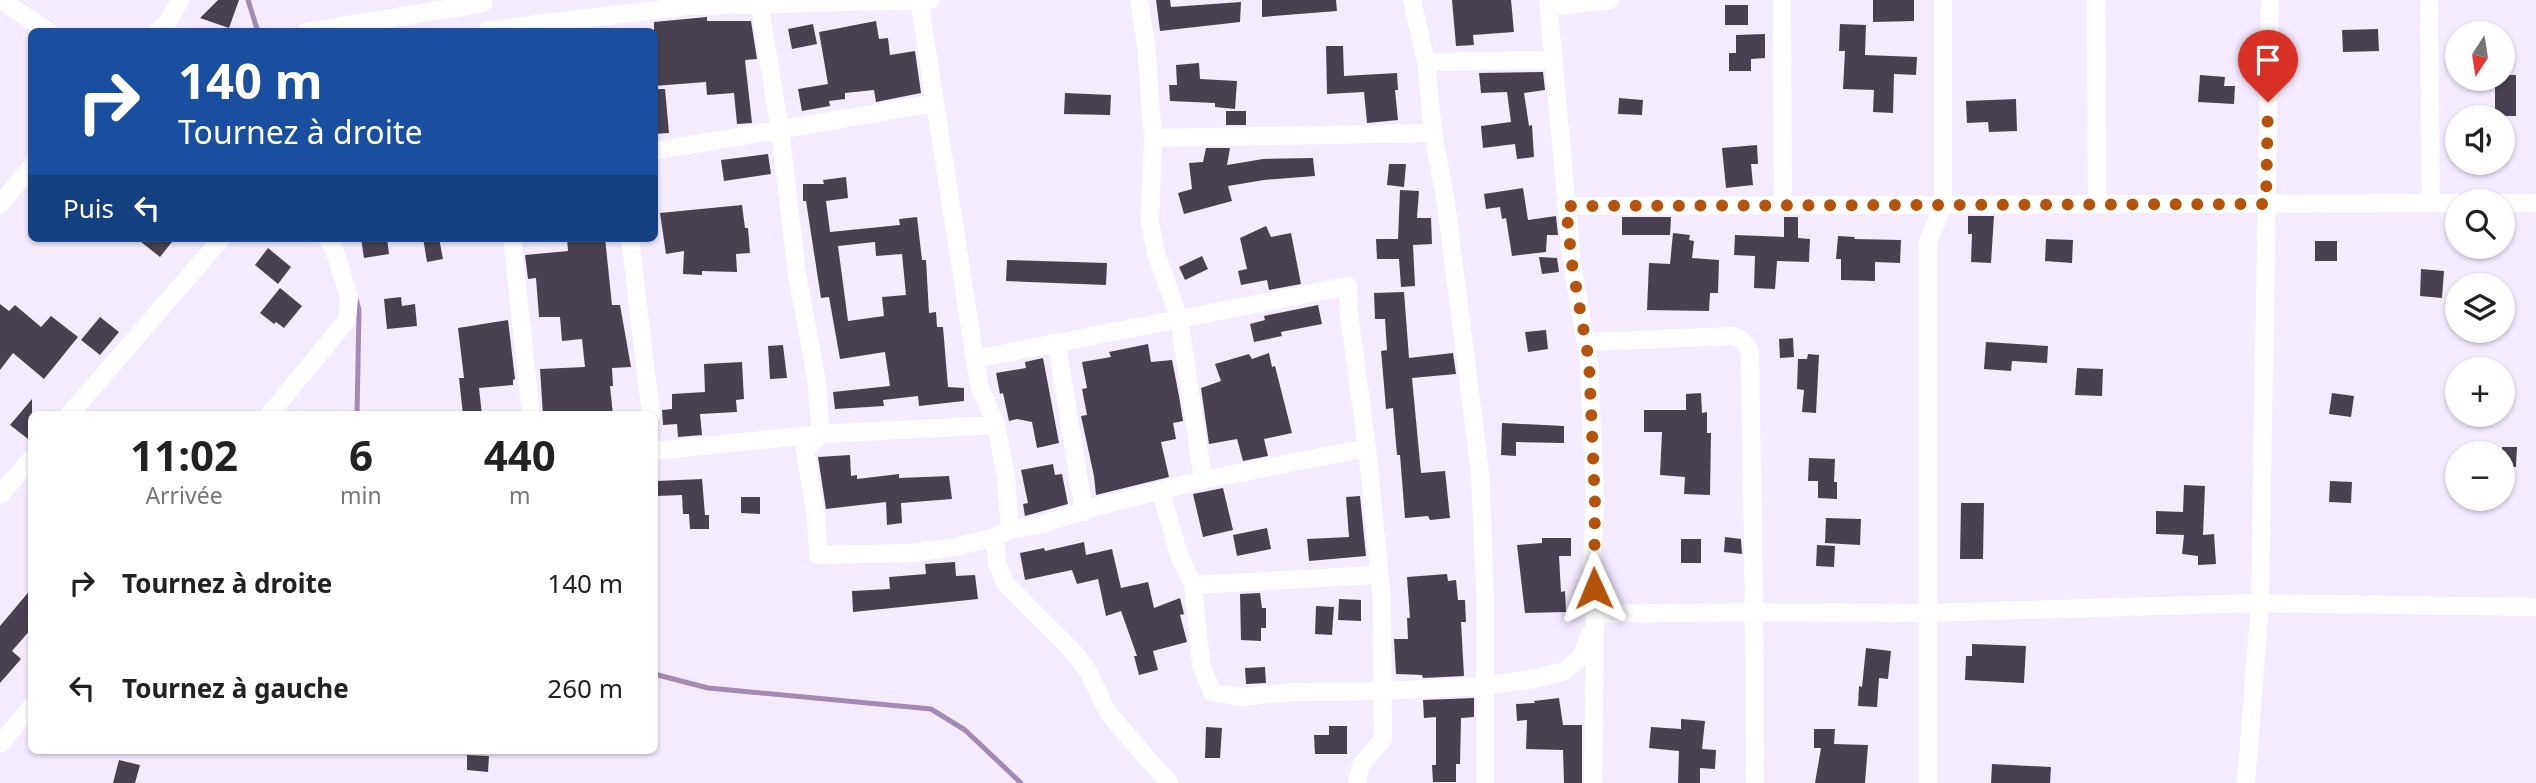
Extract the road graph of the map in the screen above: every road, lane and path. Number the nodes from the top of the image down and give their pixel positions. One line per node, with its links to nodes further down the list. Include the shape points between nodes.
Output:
1 (1, 0): 16 (street)
2 (180, 0): 17 (street)
3 (923, 0): 13 (street); 23 (street)
4 (1139, 0): 26 (street)
5 (1412, 0): 22 (street)
6 (1610, 0): 14 (street)
7 (1782, 0): 36 (street)
8 (1943, 0): 37 (street)
9 (2096, 0): 34 (street)
10 (2270, 0): 35 (street)
11 (2429, 0): 30 (street)
12 (483, 1): 18 (street); 19 (street)
13 (759, 3): 15 (street, via 689,6); 24 (street)
14 (1548, 4): 21 (street)
15 (614, 23): 20 (street)
16 (43, 28)
17 (167, 28)
18 (329, 28)
19 (488, 28)
20 (535, 28)
21 (1553, 60): 22 (street); 38 (street)
22 (1426, 62): 25 (street)
23 (934, 103): 24 (street); 46 (street)
24 (780, 131): 27 (street); 52 (street)
25 (1433, 133): 26 (street); 68 (street, via 1480,472)
26 (1153, 138): 43 (street, via 1150,222)
27 (658, 150)
28 (28, 171): 33 (street)
29 (2536, 202): 32 (street)
30 (2431, 203): 31 (street); 35 (street)
31 (2445, 203)
32 (2515, 203)
33 (0, 204)
34 (2097, 204): 35 (street); 37 (street)
35 (2266, 204): 63 (street)
36 (1783, 205): 37 (street); 38 (street)
37 (1943, 205): 66 (street, via 1928,242)
38 (1566, 206): 44 (street)
39 (219, 242): 47 (street)
40 (329, 242): 48 (street, via 349,298 347,320)
41 (512, 242): 49 (street)
42 (630, 242): 50 (street)
43 (1179, 318): 45 (street); 53 (street, via 1348,286); 56 (street)
44 (1587, 342): 65 (street, via 1733,336 1747,346); 67 (street)
45 (1057, 345): 46 (street); 59 (street)
46 (975, 359): 51 (street, via 979,385)
47 (72, 411)
48 (272, 411)
49 (531, 411)
50 (651, 411)
51 (996, 425): 52 (street); 60 (street, via 1006,476)
52 (821, 434): 54 (street); 60 (street, via 806,450 818,555 913,553)
53 (1367, 448): 56 (street); 61 (street)
54 (658, 451)
55 (28, 463): 58 (street)
56 (1203, 480): 57 (street)
57 (1161, 492): 59 (street); 62 (street)
58 (0, 495)
59 (1084, 512): 60 (street)
60 (1002, 533): 72 (street, via 997,563 1005,583 1073,652 1088,671 1108,713)
61 (1378, 575): 62 (street); 69 (street)
62 (1193, 585): 69 (street, via 1201,666 1212,692 1241,697)
63 (2260, 603): 64 (street); 66 (street); 78 (street)
64 (2536, 607)
65 (1755, 612): 66 (street); 67 (street); 76 (street)
66 (1928, 613): 77 (street)
67 (1595, 614): 68 (street, via 1582,656 1565,671); 75 (street)
68 (1483, 686): 69 (street); 74 (street)
69 (1383, 691): 73 (street, via 1383,739 1361,765)
70 (28, 711): 71 (street)
71 (0, 744)
72 (1168, 783)
73 (1357, 783)
74 (1485, 783)
75 (1593, 783)
76 (1755, 783)
77 (1928, 783)
78 (2246, 783)

